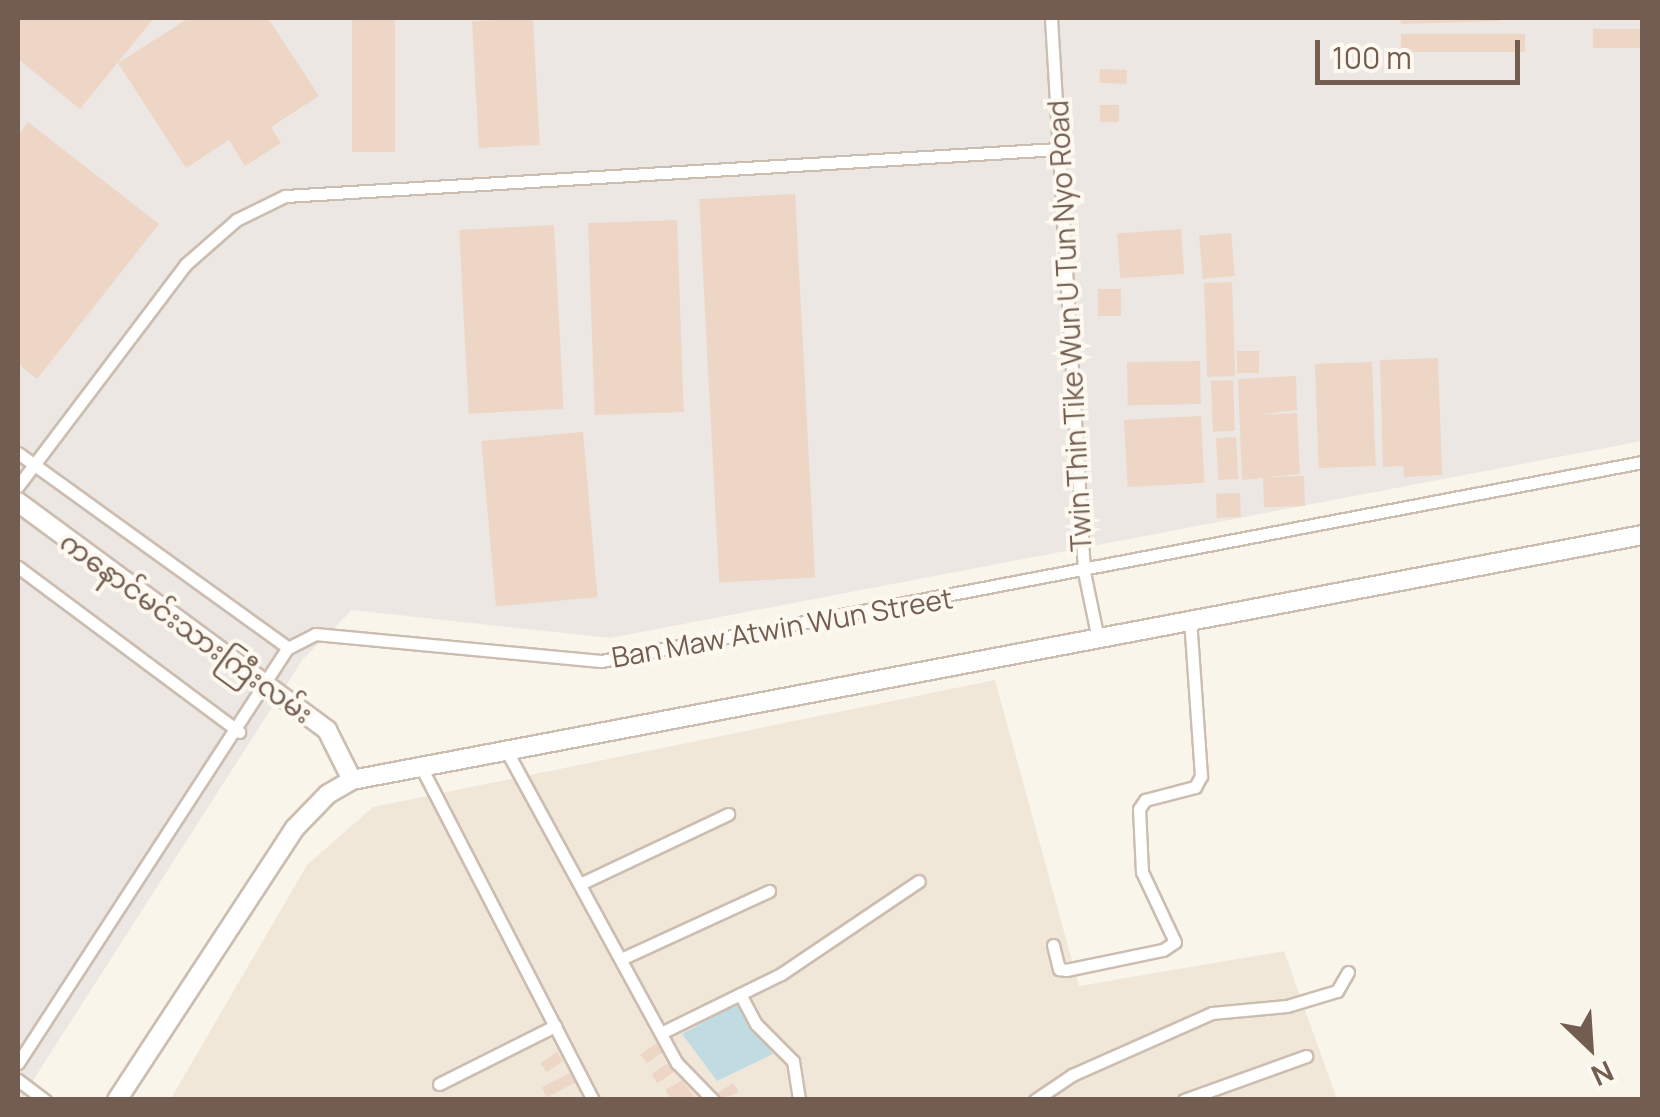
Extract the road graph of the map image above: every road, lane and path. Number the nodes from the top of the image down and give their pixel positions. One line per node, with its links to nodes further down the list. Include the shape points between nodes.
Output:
1 (1052, 18): 2 (street, Twin Thin Tike Wun U Tun Nyo Road)
2 (1058, 148): 5 (street, via 285,196 236,220 186,264); 10 (street, Twin Thin Tike Wun U Tun Nyo Road)
3 (18, 453): 5 (street)
4 (1642, 462): 10 (street, Ban Maw Atwin Wun Street)
5 (33, 465): 6 (street); 13 (street)
6 (18, 486)
7 (18, 502): 14 (main road, ကနောင်မင်းသားကြီးလမ်း)
8 (1642, 535): 11 (main road)
9 (18, 567): 15 (street)
10 (1084, 572): 12 (street, Twin Thin Tike Wun U Tun Nyo Road); 13 (street, Ban Maw Atwin Wun Street, via 601,661 349,634 316,634)
11 (1190, 617): 12 (main road); 23 (street, via 1201,776 1195,787 1145,800 1139,809 1142,872 1174,942 1066,970)
12 (1097, 634): 16 (main road)
13 (288, 648): 14 (street)
14 (267, 688): 15 (street); 18 (main road, ကနောင်မင်းသားကြီးလမ်း, via 327,730)
15 (239, 732): 30 (street)
16 (504, 747): 17 (main road); 21 (street)
17 (419, 764): 18 (main road); 27 (street)
18 (352, 780): 34 (main road, via 294,828)
19 (728, 814): 21 (street)
20 (919, 881): 26 (street)
21 (580, 884): 24 (street)
22 (769, 890): 24 (street)
23 (1052, 945)
24 (622, 959): 28 (street)
25 (1348, 972): 38 (street, via 1337,991 1287,1006 1212,1014 1072,1076)
26 (740, 994): 28 (street); 37 (street, via 756,1024 793,1061)
27 (555, 1026): 32 (street); 35 (street)
28 (661, 1034): 36 (street, via 676,1063)
29 (1306, 1056): 39 (street)
30 (18, 1063)
31 (18, 1080): 33 (street)
32 (439, 1084)
33 (45, 1100)
34 (117, 1100)
35 (593, 1100)
36 (714, 1100)
37 (799, 1100)
38 (1035, 1100)
39 (1184, 1100)

